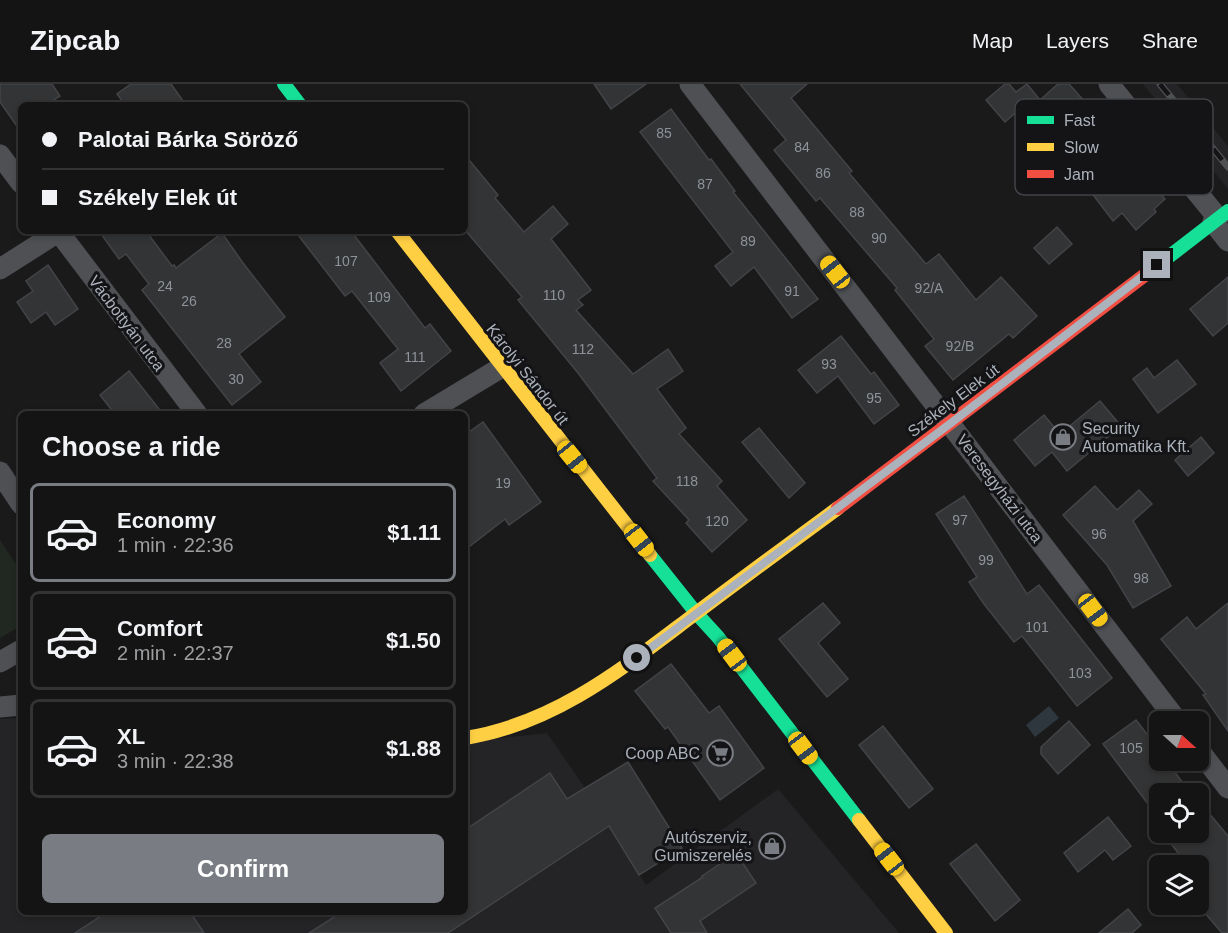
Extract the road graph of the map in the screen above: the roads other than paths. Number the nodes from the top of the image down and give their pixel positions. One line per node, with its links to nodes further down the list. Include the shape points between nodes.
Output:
1 (284, 84): 5 (street)
2 (690, 84): 18 (street, Veresegyházi utca)
3 (1109, 84): 4 (street)
4 (1122, 99)
5 (298, 102)
6 (0, 155): 7 (street)
7 (18, 179)
8 (1202, 195): 9 (street)
9 (1220, 217): 13 (street); 18 (street, Székely Elek út)
10 (53, 234): 14 (street)
11 (60, 234): 16 (street, Vácbottyán utca)
12 (399, 234): 15 (street, Károlyi Sándor út)
13 (1228, 241)
14 (0, 269)
15 (502, 368): 17 (street); 21 (street, Károlyi Sándor út)
16 (195, 411)
17 (429, 411)
18 (951, 423): 21 (street, Székely Elek út); 26 (street, Veresegyházi utca)
19 (0, 472): 20 (street)
20 (18, 499)
21 (697, 614): 27 (street, Székely Elek út, via 561,708 494,733); 30 (street, Károlyi Sándor út)
22 (18, 652): 23 (street)
23 (0, 662)
24 (18, 705): 25 (street)
25 (0, 707)
26 (1170, 711)
27 (468, 737)
28 (1209, 763): 29 (street)
29 (1228, 788)
30 (946, 933)

